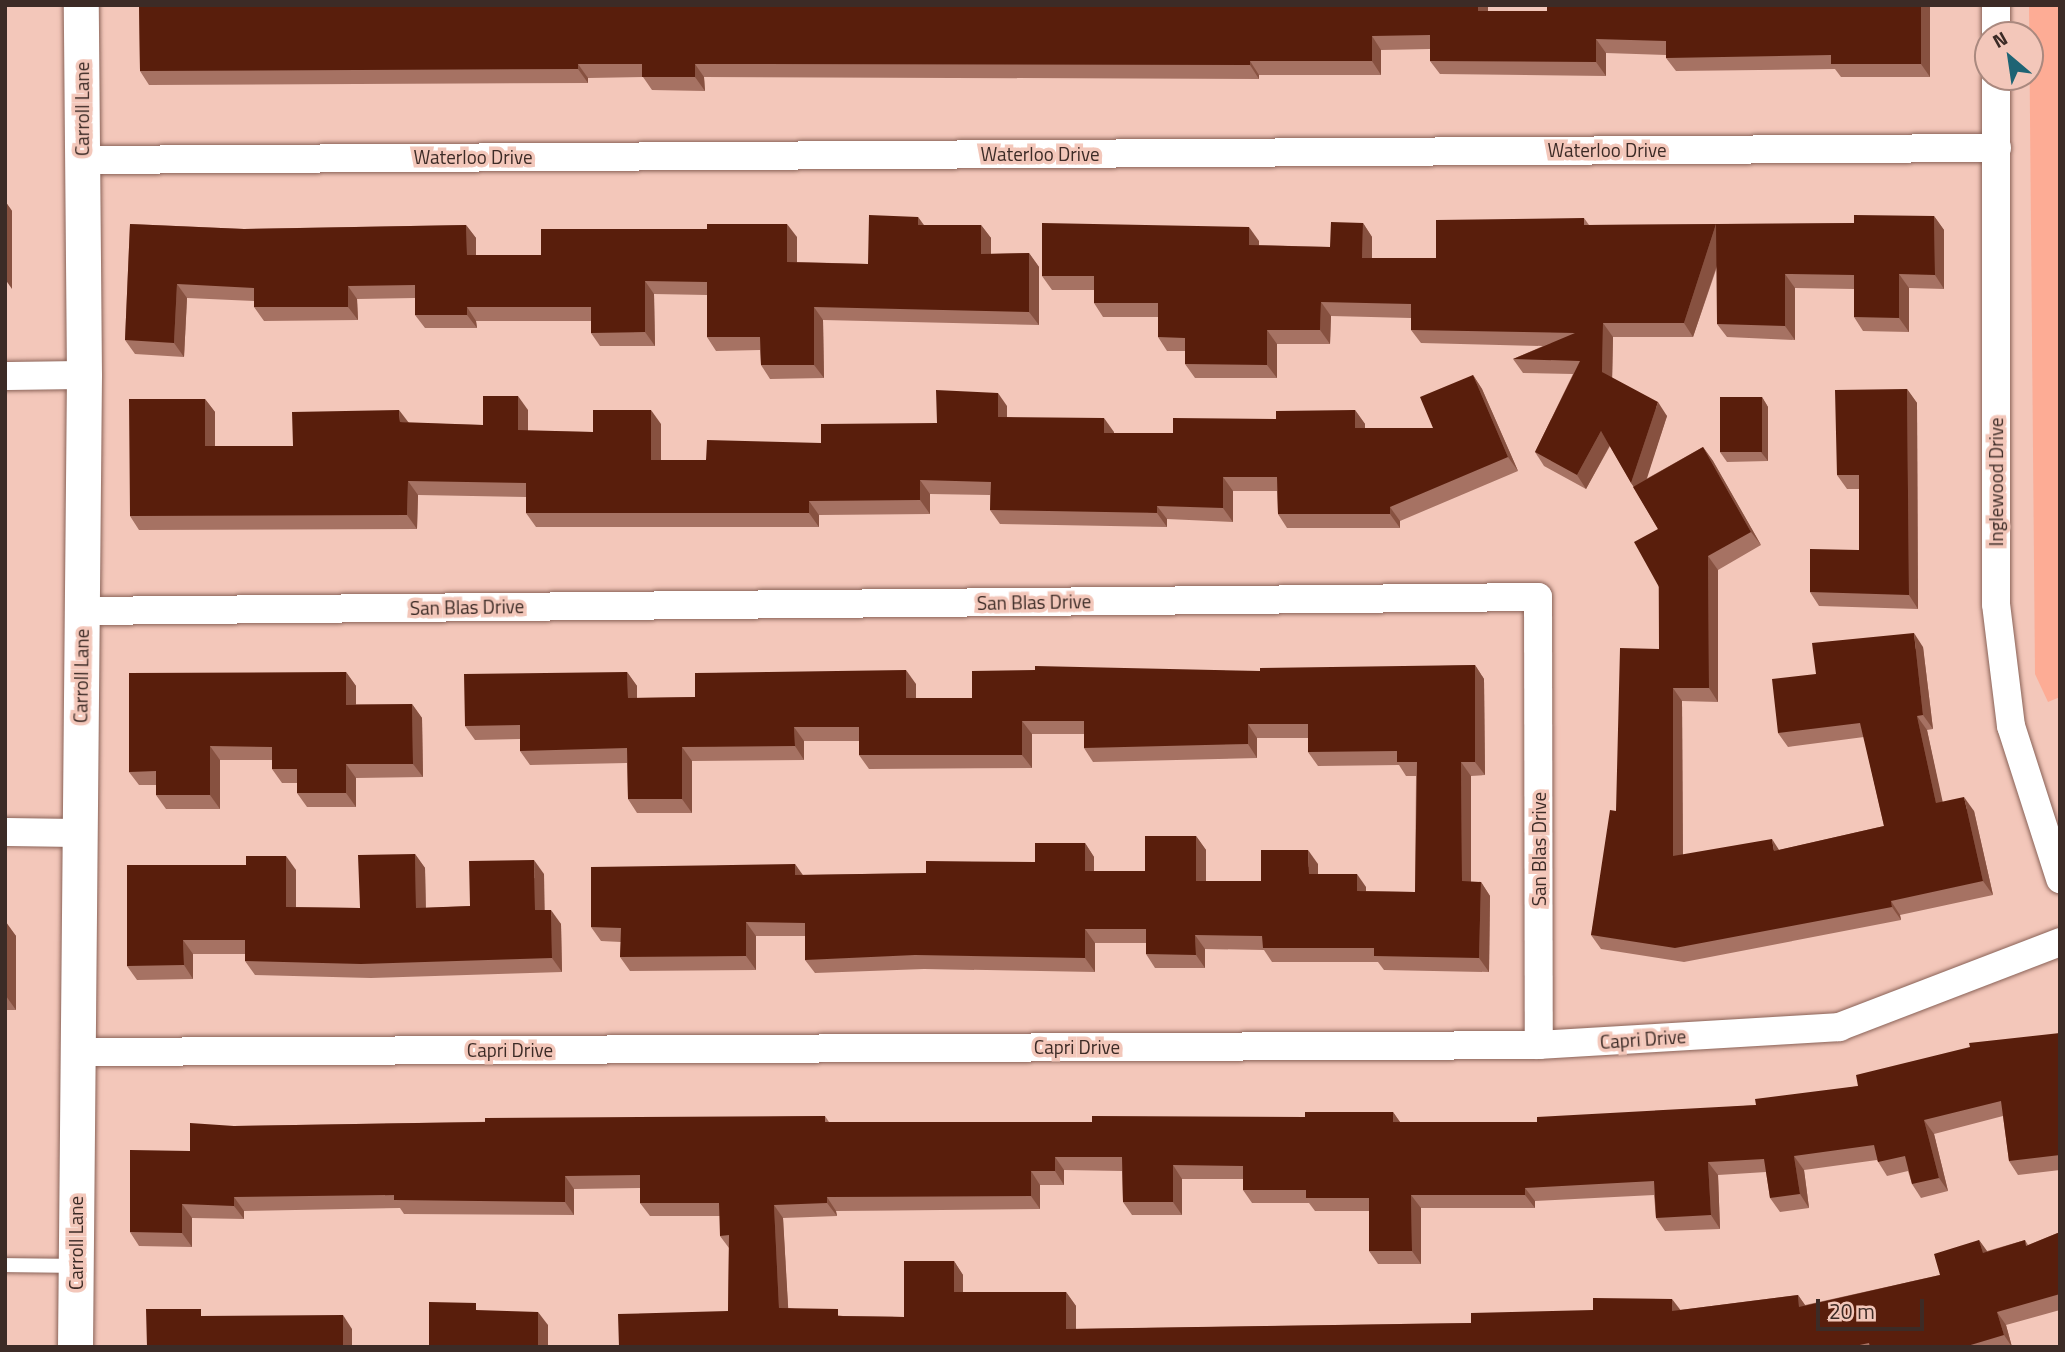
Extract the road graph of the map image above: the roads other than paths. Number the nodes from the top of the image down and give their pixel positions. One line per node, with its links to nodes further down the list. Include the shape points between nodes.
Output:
1 (81, 5): 4 (street, Carroll Lane)
2 (1996, 91): 3 (street, Inglewood Drive)
3 (1997, 148): 4 (street, Waterloo Drive); 10 (street, Inglewood Drive, via 1996,604 2011,726)
4 (82, 160): 5 (street, Carroll Lane)
5 (83, 375): 6 (street); 7 (street, Carroll Lane)
6 (5, 376)
7 (82, 611): 9 (street, Carroll Lane); 12 (street, San Blas Drive, via 1538,597)
8 (5, 832): 9 (street)
9 (79, 833): 13 (street, Carroll Lane)
10 (2060, 879)
11 (2060, 942): 12 (street, Capri Drive, via 1839,1027)
12 (1539, 1045): 13 (street, Capri Drive)
13 (77, 1052): 15 (street, Carroll Lane)
14 (5, 1265): 15 (lane)
15 (75, 1266): 16 (street, Carroll Lane)
16 (75, 1347)

